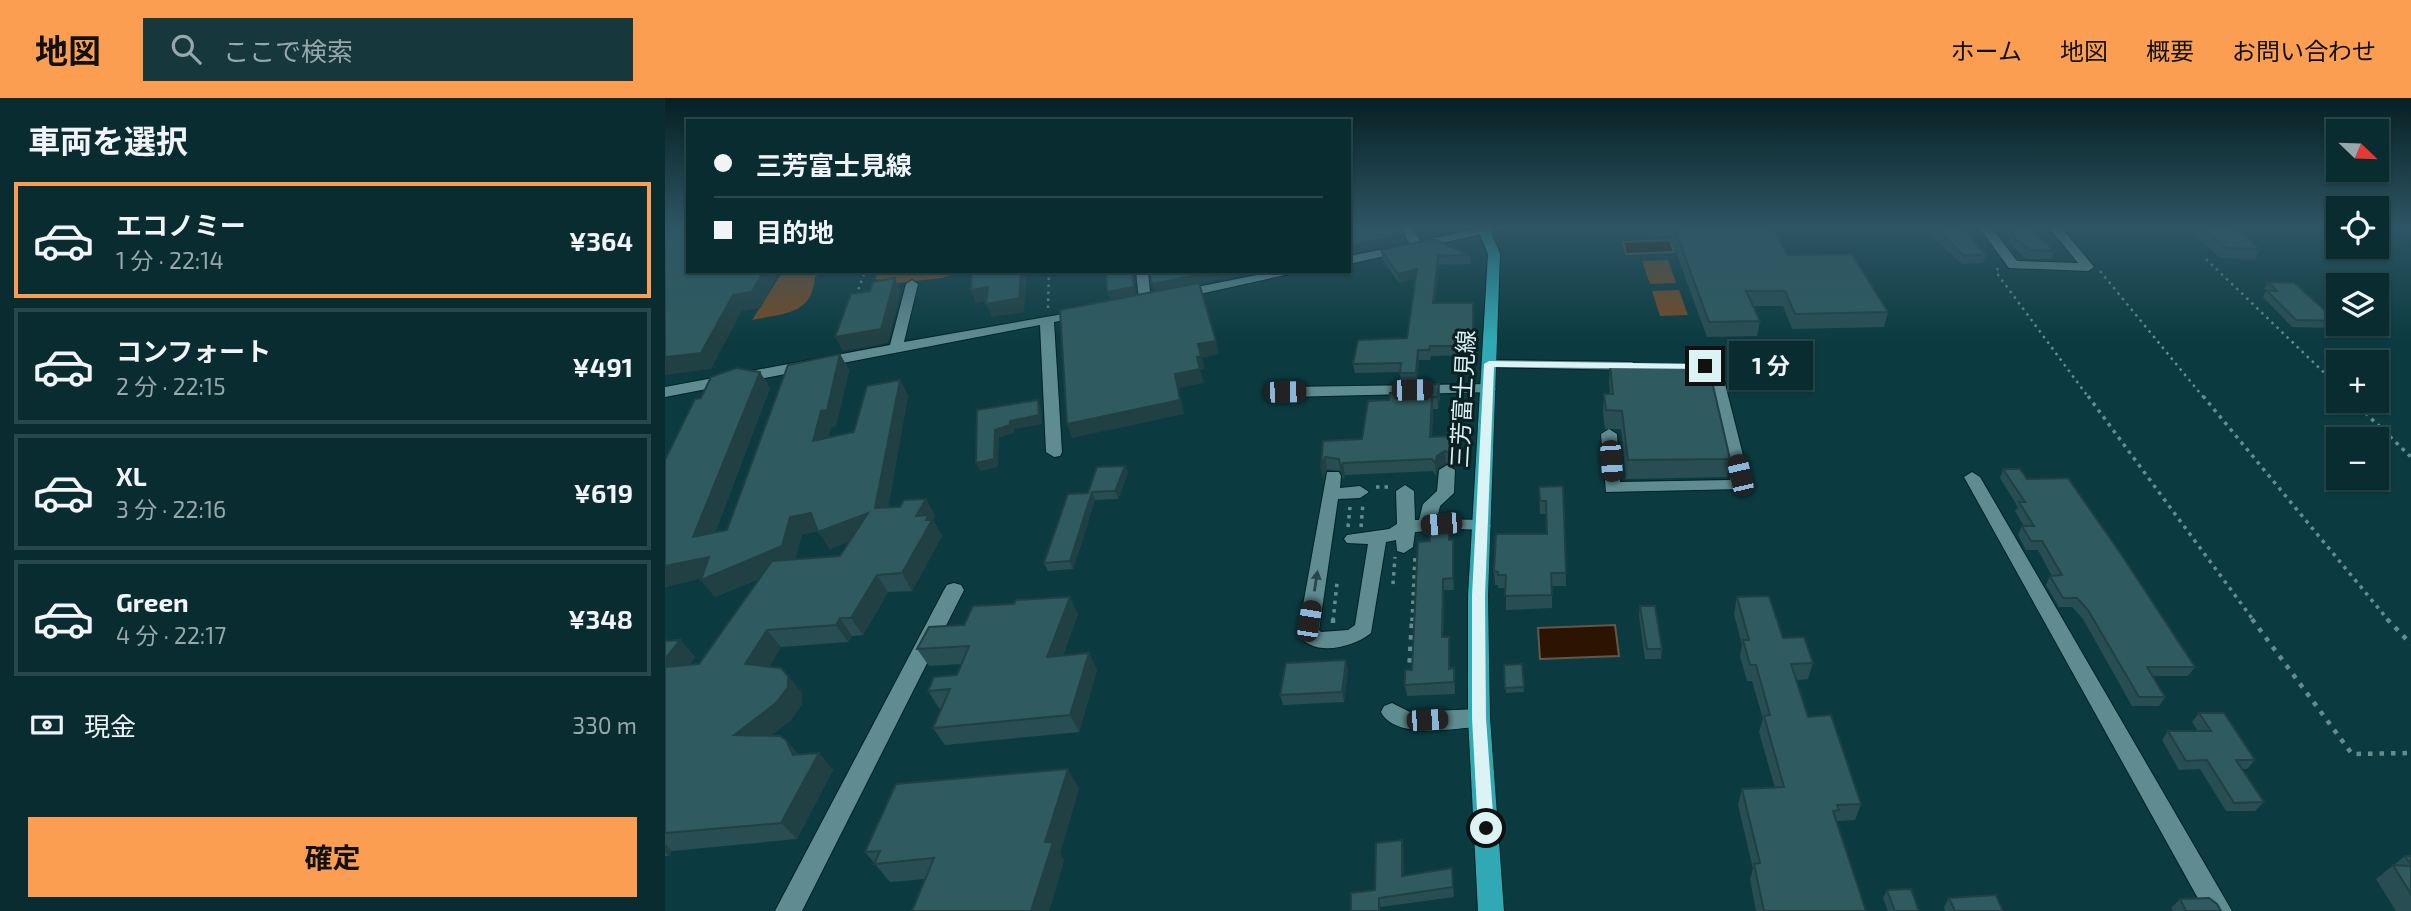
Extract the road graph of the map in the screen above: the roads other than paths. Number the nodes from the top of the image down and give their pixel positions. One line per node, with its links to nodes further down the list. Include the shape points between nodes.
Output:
1 (1494, 265): 12 (main road, 三芳富士見線)
2 (2013, 265): 3 (street)
3 (2086, 265)
4 (1142, 273): 8 (street, via 1140,302)
5 (1214, 273): 8 (street)
6 (1288, 273): 8 (street)
7 (912, 284): 11 (street)
8 (1217, 287)
9 (1097, 310): 10 (street)
10 (1047, 319): 11 (street); 17 (street)
11 (896, 348): 14 (street)
12 (1489, 364): 13 (main road, 三芳富士見線); 16 (street, via 1705,366 1715,372 1739,482 1731,487 1612,488)
13 (1488, 388): 15 (street); 23 (main road, 三芳富士見線)
14 (665, 392)
15 (1285, 392)
16 (1609, 434)
17 (1054, 452)
18 (1447, 470): 22 (street, via 1445,493 1433,504)
19 (1972, 477): 31 (street)
20 (1405, 491): 24 (street)
21 (1358, 496): 24 (street, one-way to 21, via 1393,535 1360,534 1364,628 1353,637 1337,630 1321,641 1308,633 1332,485)
22 (1426, 525): 23 (street); 24 (street)
23 (1482, 526): 28 (main road, 三芳富士見線)
24 (1406, 527): 25 (street)
25 (1405, 550)
26 (954, 590): 29 (street)
27 (1392, 712): 28 (street, via 1407,721)
28 (1479, 718): 30 (main road, 三芳富士見線)
29 (788, 911)
30 (1491, 911)
31 (2219, 911)

